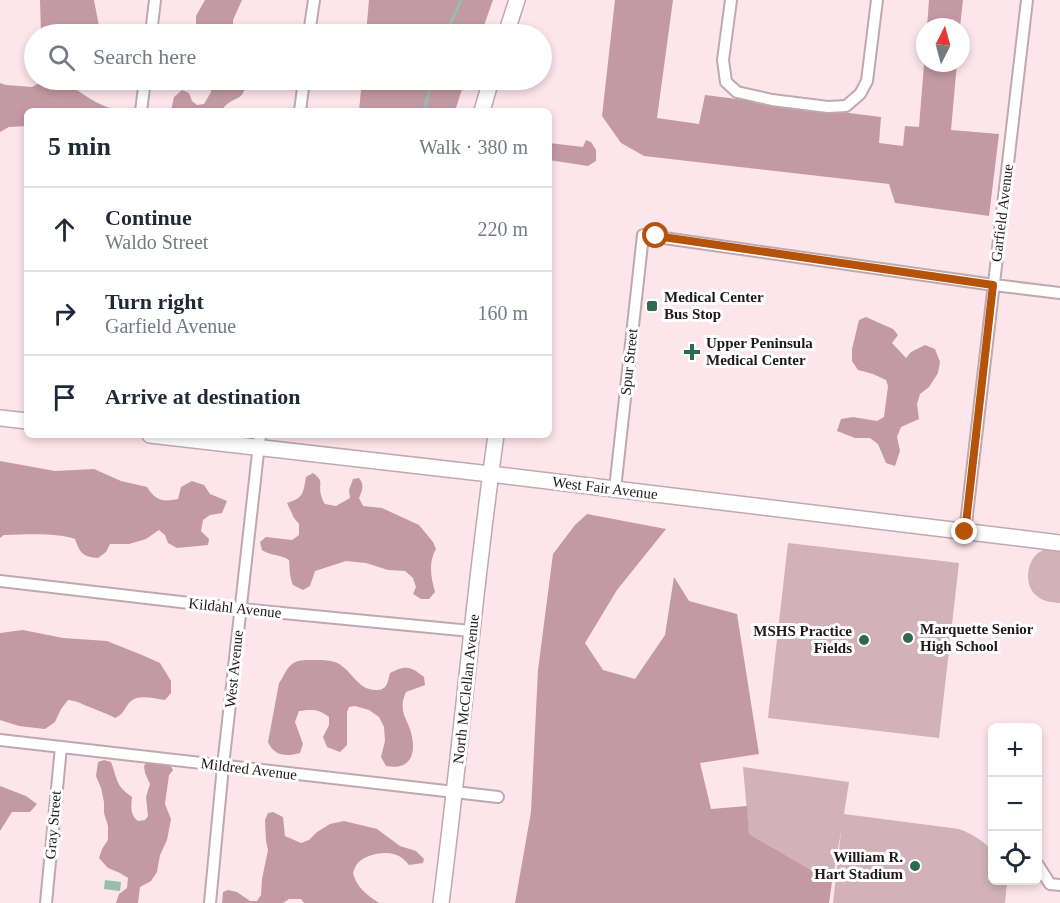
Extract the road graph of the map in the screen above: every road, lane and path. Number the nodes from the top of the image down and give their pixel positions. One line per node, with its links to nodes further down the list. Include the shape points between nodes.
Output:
1 (155, 0): 7 (street)
2 (314, 0): 8 (street)
3 (517, 0): 9 (street)
4 (731, 0): 5 (street, via 723,60 726,82 737,92 828,107 846,106 860,94 867,81)
5 (876, 0)
6 (1027, 0): 16 (street, Garfield Avenue)
7 (152, 24)
8 (310, 24)
9 (509, 24)
10 (144, 90): 13 (street)
11 (303, 90): 14 (street)
12 (488, 90): 15 (street)
13 (141, 108)
14 (300, 108)
15 (483, 108)
16 (993, 285): 17 (street); 24 (street, Spur Street, via 643,235); 25 (street, Garfield Avenue)
17 (1060, 293)
18 (0, 418): 19 (street)
19 (24, 421)
20 (204, 438): 22 (street, West Fair Avenue)
21 (496, 438): 23 (street, North McClellan Avenue)
22 (259, 441): 23 (street, West Fair Avenue); 28 (street, West Avenue)
23 (490, 474): 24 (street, West Fair Avenue); 29 (street, North McClellan Avenue)
24 (615, 489): 25 (street, West Fair Avenue)
25 (965, 532): 26 (street, West Fair Avenue)
26 (1060, 543)
27 (0, 581): 28 (street, Kildahl Avenue)
28 (241, 609): 29 (street, Kildahl Avenue); 32 (street, West Avenue)
29 (471, 631): 33 (street, North McClellan Avenue)
30 (0, 740): 31 (street, Mildred Avenue)
31 (61, 747): 32 (street, Mildred Avenue); 37 (street, Gray Street)
32 (223, 766): 33 (street, Mildred Avenue); 38 (street, West Avenue)
33 (456, 792): 34 (street, Mildred Avenue); 39 (street, North McClellan Avenue)
34 (498, 797)
35 (1042, 871): 36 (street, via 1050,884)
36 (1060, 885)
37 (46, 903)
38 (210, 903)
39 (441, 903)

